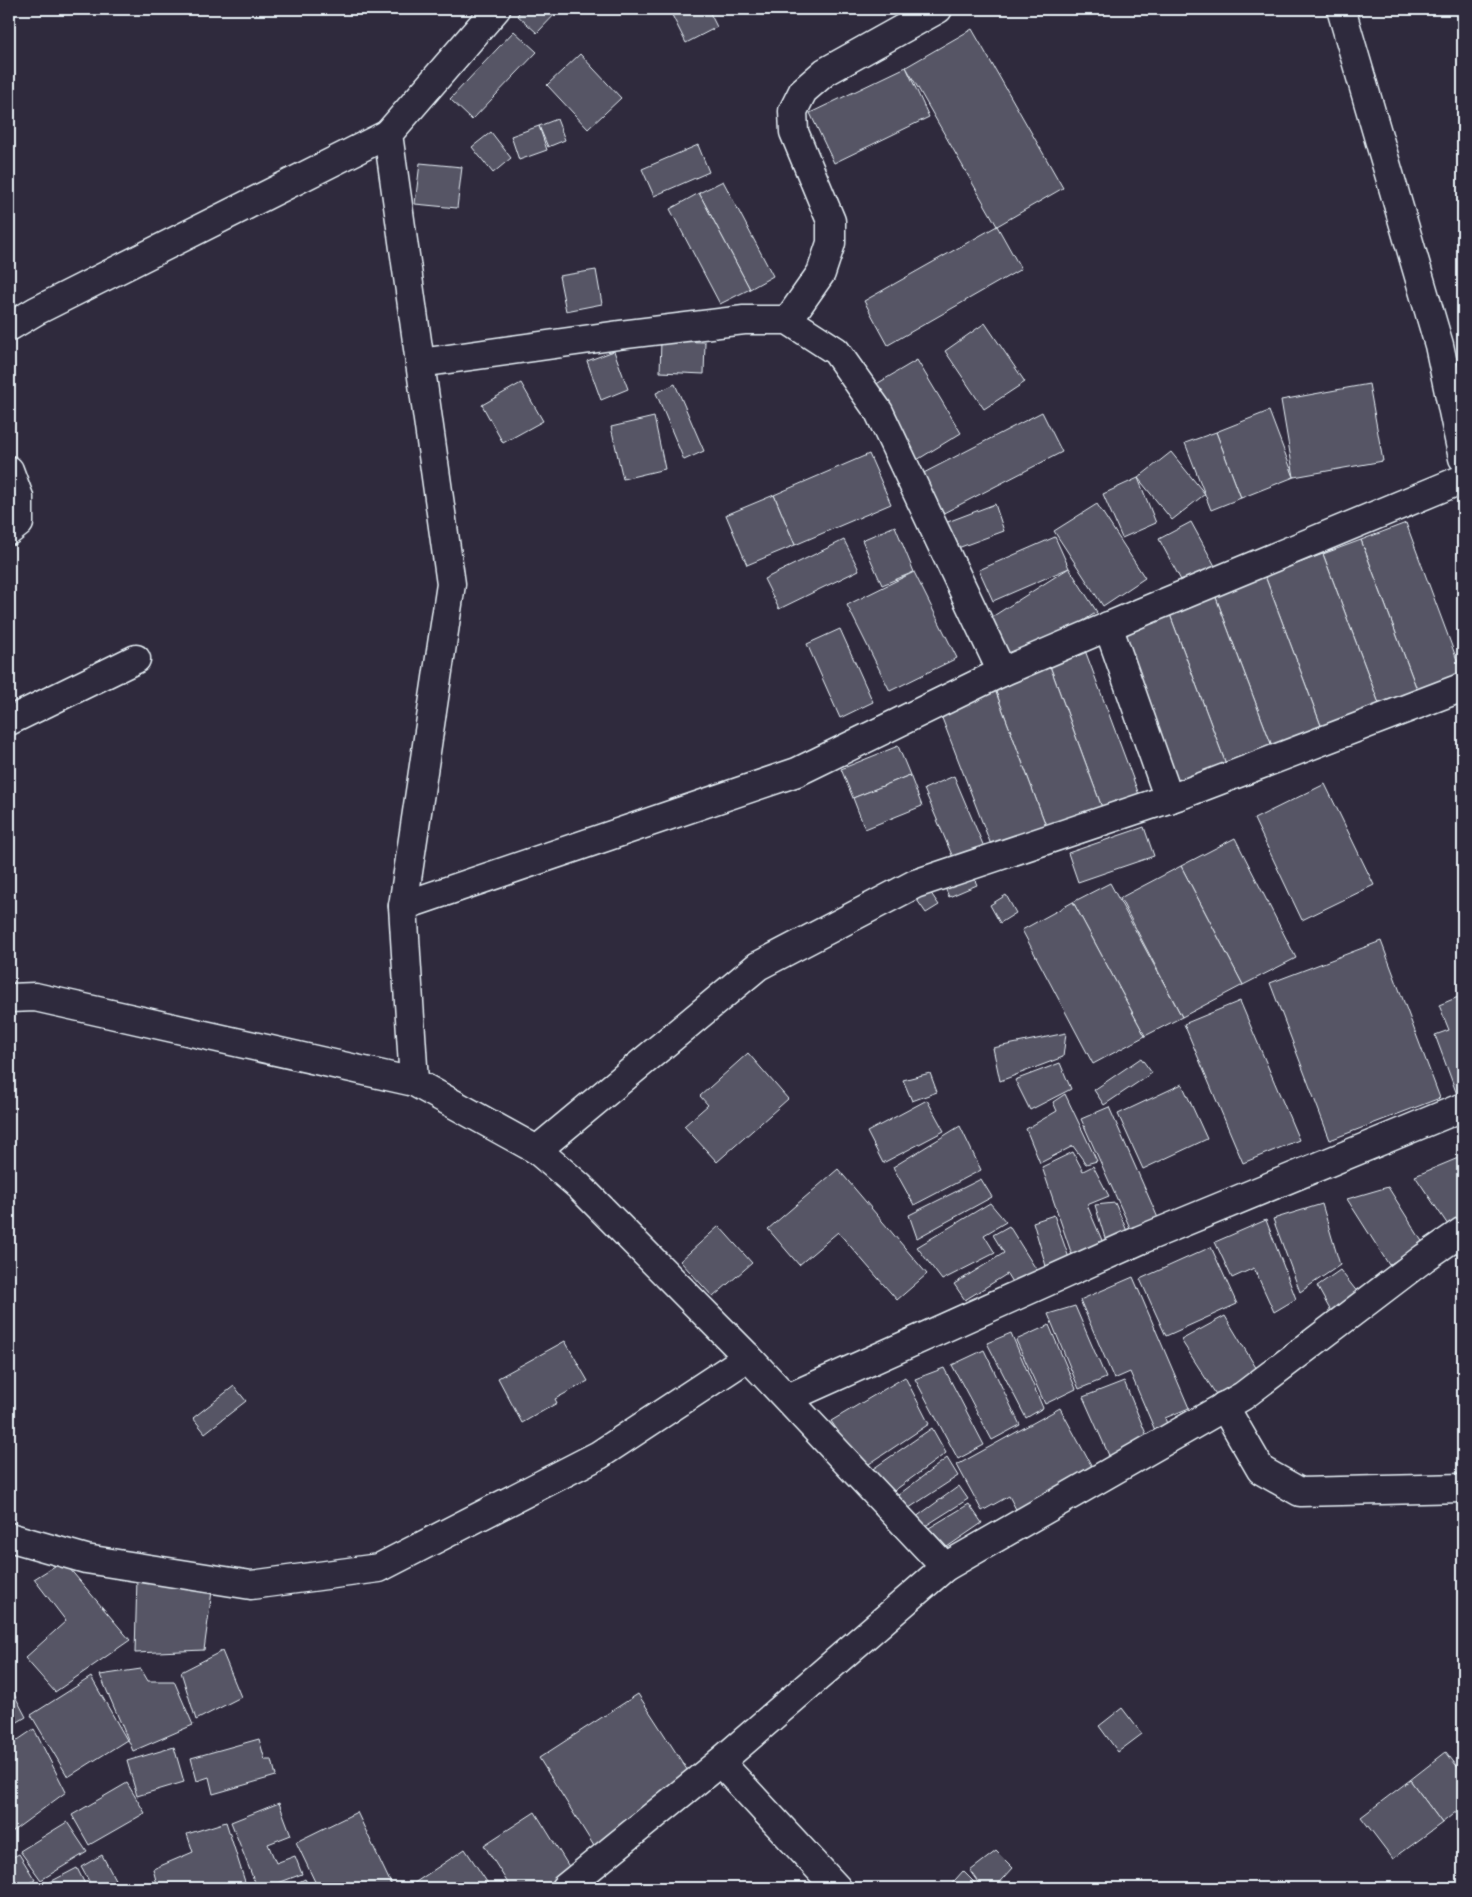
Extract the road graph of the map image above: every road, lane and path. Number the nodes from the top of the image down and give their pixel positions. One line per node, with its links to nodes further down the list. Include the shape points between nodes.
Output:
1 (496, 9): 4 (street)
2 (938, 9): 5 (street, via 825,72 803,91 793,111 794,132 831,221 831,243 821,273)
3 (1341, 9): 8 (street, via 1439,344)
4 (388, 134): 6 (street); 7 (street)
5 (788, 320): 7 (street, via 715,323); 14 (street, via 836,351 879,412)
6 (9, 327)
7 (420, 363): 18 (street, via 451,584)
8 (1463, 458)
9 (9, 470): 11 (street, via 19,498 19,523)
10 (1463, 479): 12 (street)
11 (9, 531)
12 (1108, 626): 14 (street); 17 (street)
13 (136, 659): 16 (street)
14 (1002, 672): 18 (street, via 796,772)
15 (1463, 687): 17 (street)
16 (9, 721)
17 (1169, 799): 22 (street, via 915,884 758,966)
18 (403, 906): 20 (street)
19 (9, 998): 20 (street, via 36,997)
20 (414, 1082): 22 (street)
21 (1463, 1106): 25 (street, via 1140,1240)
22 (536, 1150): 24 (street, via 580,1186)
23 (1463, 1230): 26 (street, via 1243,1396)
24 (748, 1356): 25 (street); 28 (street, via 599,1454 379,1568 251,1585 86,1559)
25 (788, 1398): 29 (street)
26 (1224, 1406): 27 (street, via 1261,1470 1300,1492); 29 (street)
27 (1463, 1488)
28 (9, 1536)
29 (945, 1566): 30 (street)
30 (720, 1762): 31 (street); 32 (street)
31 (565, 1888)
32 (838, 1888)

